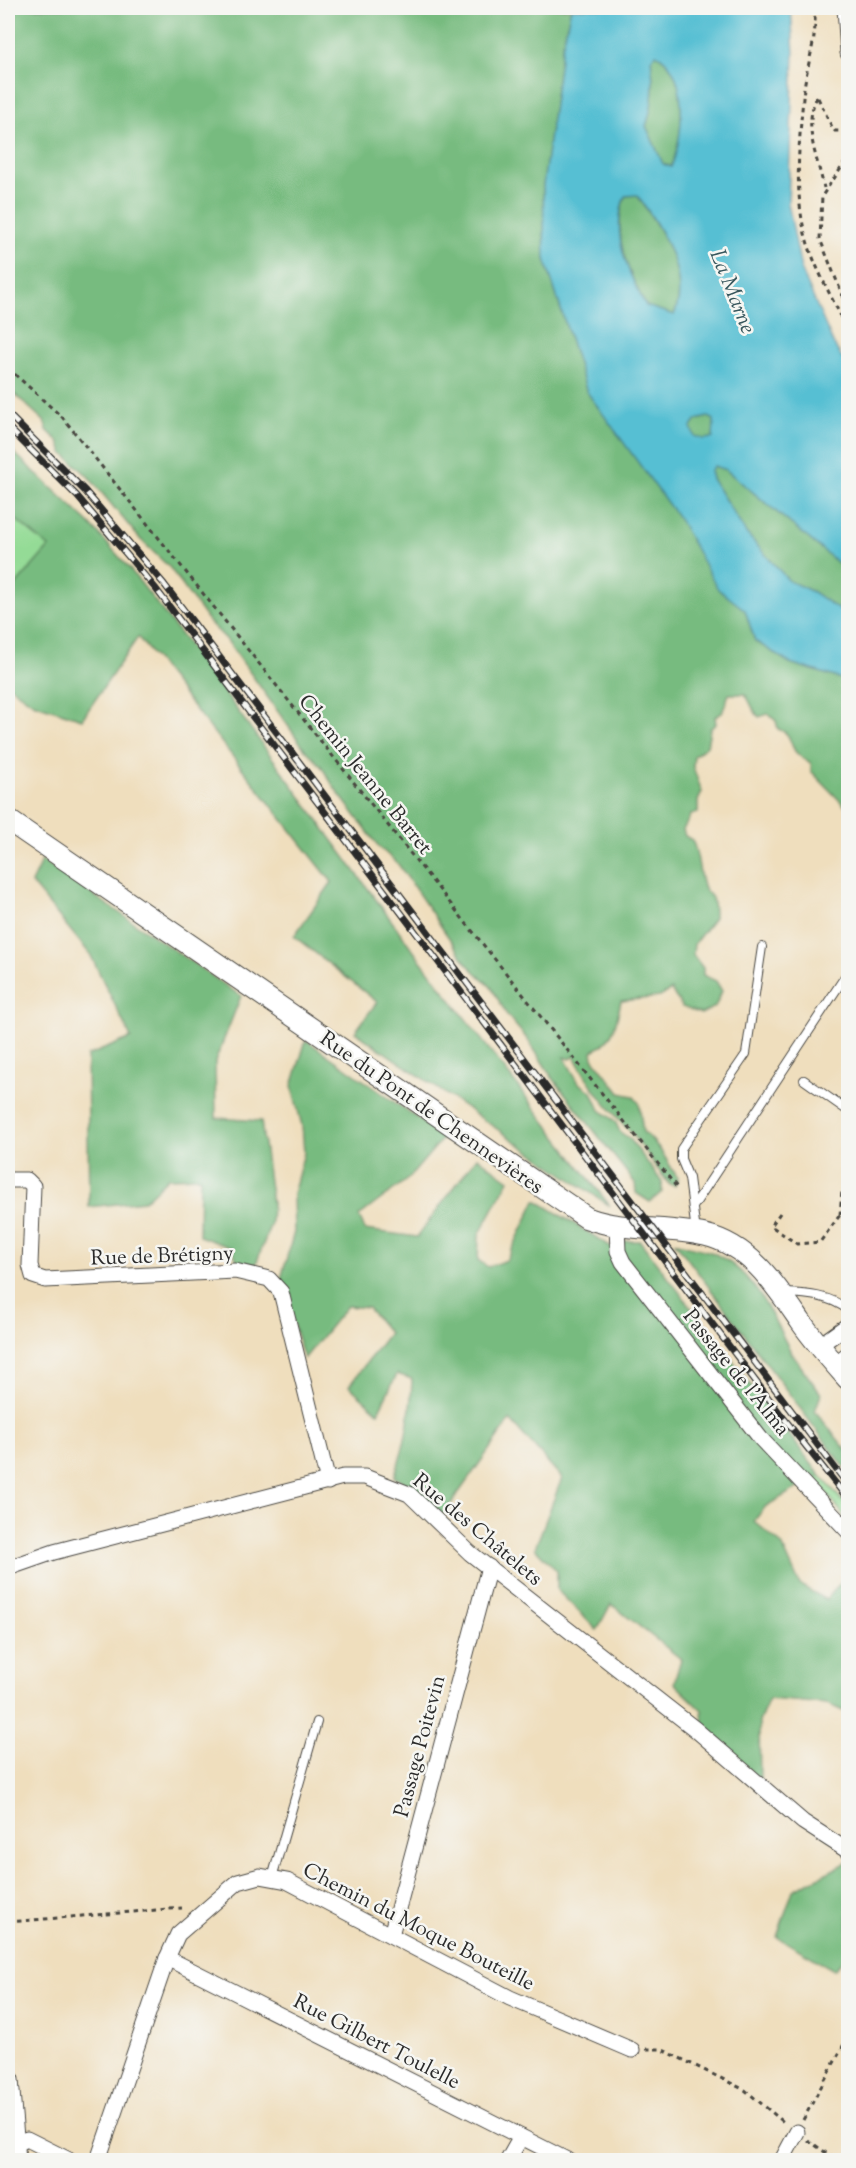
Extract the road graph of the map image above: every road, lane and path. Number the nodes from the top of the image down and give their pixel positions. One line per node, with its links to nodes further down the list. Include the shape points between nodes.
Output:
1 (814, 8): 8 (path, via 817,25 803,94 798,161 800,203 808,244)
2 (844, 8): 3 (street)
3 (849, 53)
4 (843, 130): 6 (path, via 835,131 817,97 811,127)
5 (846, 161): 6 (path)
6 (825, 189): 7 (path, via 820,206 820,239)
7 (849, 309)
8 (849, 331)
9 (8, 368): 17 (path, Chemin Jeanne Barret, via 63,418)
10 (8, 820): 21 (main road, Rue du Pont de Chennevières, via 587,1218)
11 (762, 947): 17 (lane, via 746,1054 681,1149)
12 (849, 972): 17 (lane)
13 (804, 1080): 14 (lane)
14 (849, 1111)
15 (8, 1180): 28 (street, Rue de Brétigny, via 27,1180 33,1186 33,1276 45,1280 235,1272 269,1279 281,1292)
16 (842, 1191): 19 (path)
17 (693, 1207): 22 (lane)
18 (780, 1213): 19 (path, via 771,1226 797,1244 820,1242)
19 (840, 1215): 20 (path)
20 (849, 1220)
21 (617, 1226): 22 (main road, Rue du Pont de Chennevières); 29 (street, Passage de l'Alma, via 618,1251 623,1262 761,1438)
22 (696, 1234): 23 (main road, Rue du Pont de Chennevières, via 732,1245 752,1260)
23 (782, 1293): 24 (lane, via 833,1300); 26 (main road, Rue du Pont de Chennevières)
24 (849, 1310)
25 (849, 1325): 26 (street)
26 (820, 1345): 27 (main road, Rue du Pont de Chennevières)
27 (844, 1365)
28 (328, 1482): 30 (street, Rue des Châtelets, via 365,1477 409,1494); 31 (street, Rue des Châtelets, via 54,1552)
29 (849, 1531)
30 (489, 1567): 33 (street, Rue des Châtelets, via 695,1729 803,1822); 37 (street, Passage Poitevin)
31 (8, 1568)
32 (318, 1722): 34 (lane)
33 (849, 1851)
34 (272, 1878): 35 (street, Chemin du Moque Bouteille, via 260,1876 238,1882); 37 (street, Chemin du Moque Bouteille, via 287,1881)
35 (210, 1906): 36 (path); 38 (street, Chemin du Moque Bouteille, via 178,1934)
36 (8, 1922)
37 (391, 1935): 40 (street, Chemin du Moque Bouteille, via 510,1998)
38 (167, 1958): 43 (street, Rue Gilbert Toulelle); 46 (street, Chemin du Moque Bouteille)
39 (849, 2037): 42 (path)
40 (632, 2050): 42 (path, via 661,2049 745,2090)
41 (8, 2080): 44 (main road)
42 (799, 2128): 49 (street); 50 (path)
43 (520, 2138): 47 (street); 48 (street, Rue Gilbert Toulelle)
44 (12, 2151): 45 (street, via 27,2139)
45 (69, 2160)
46 (98, 2160)
47 (508, 2160)
48 (567, 2160)
49 (782, 2160)
50 (836, 2160)

